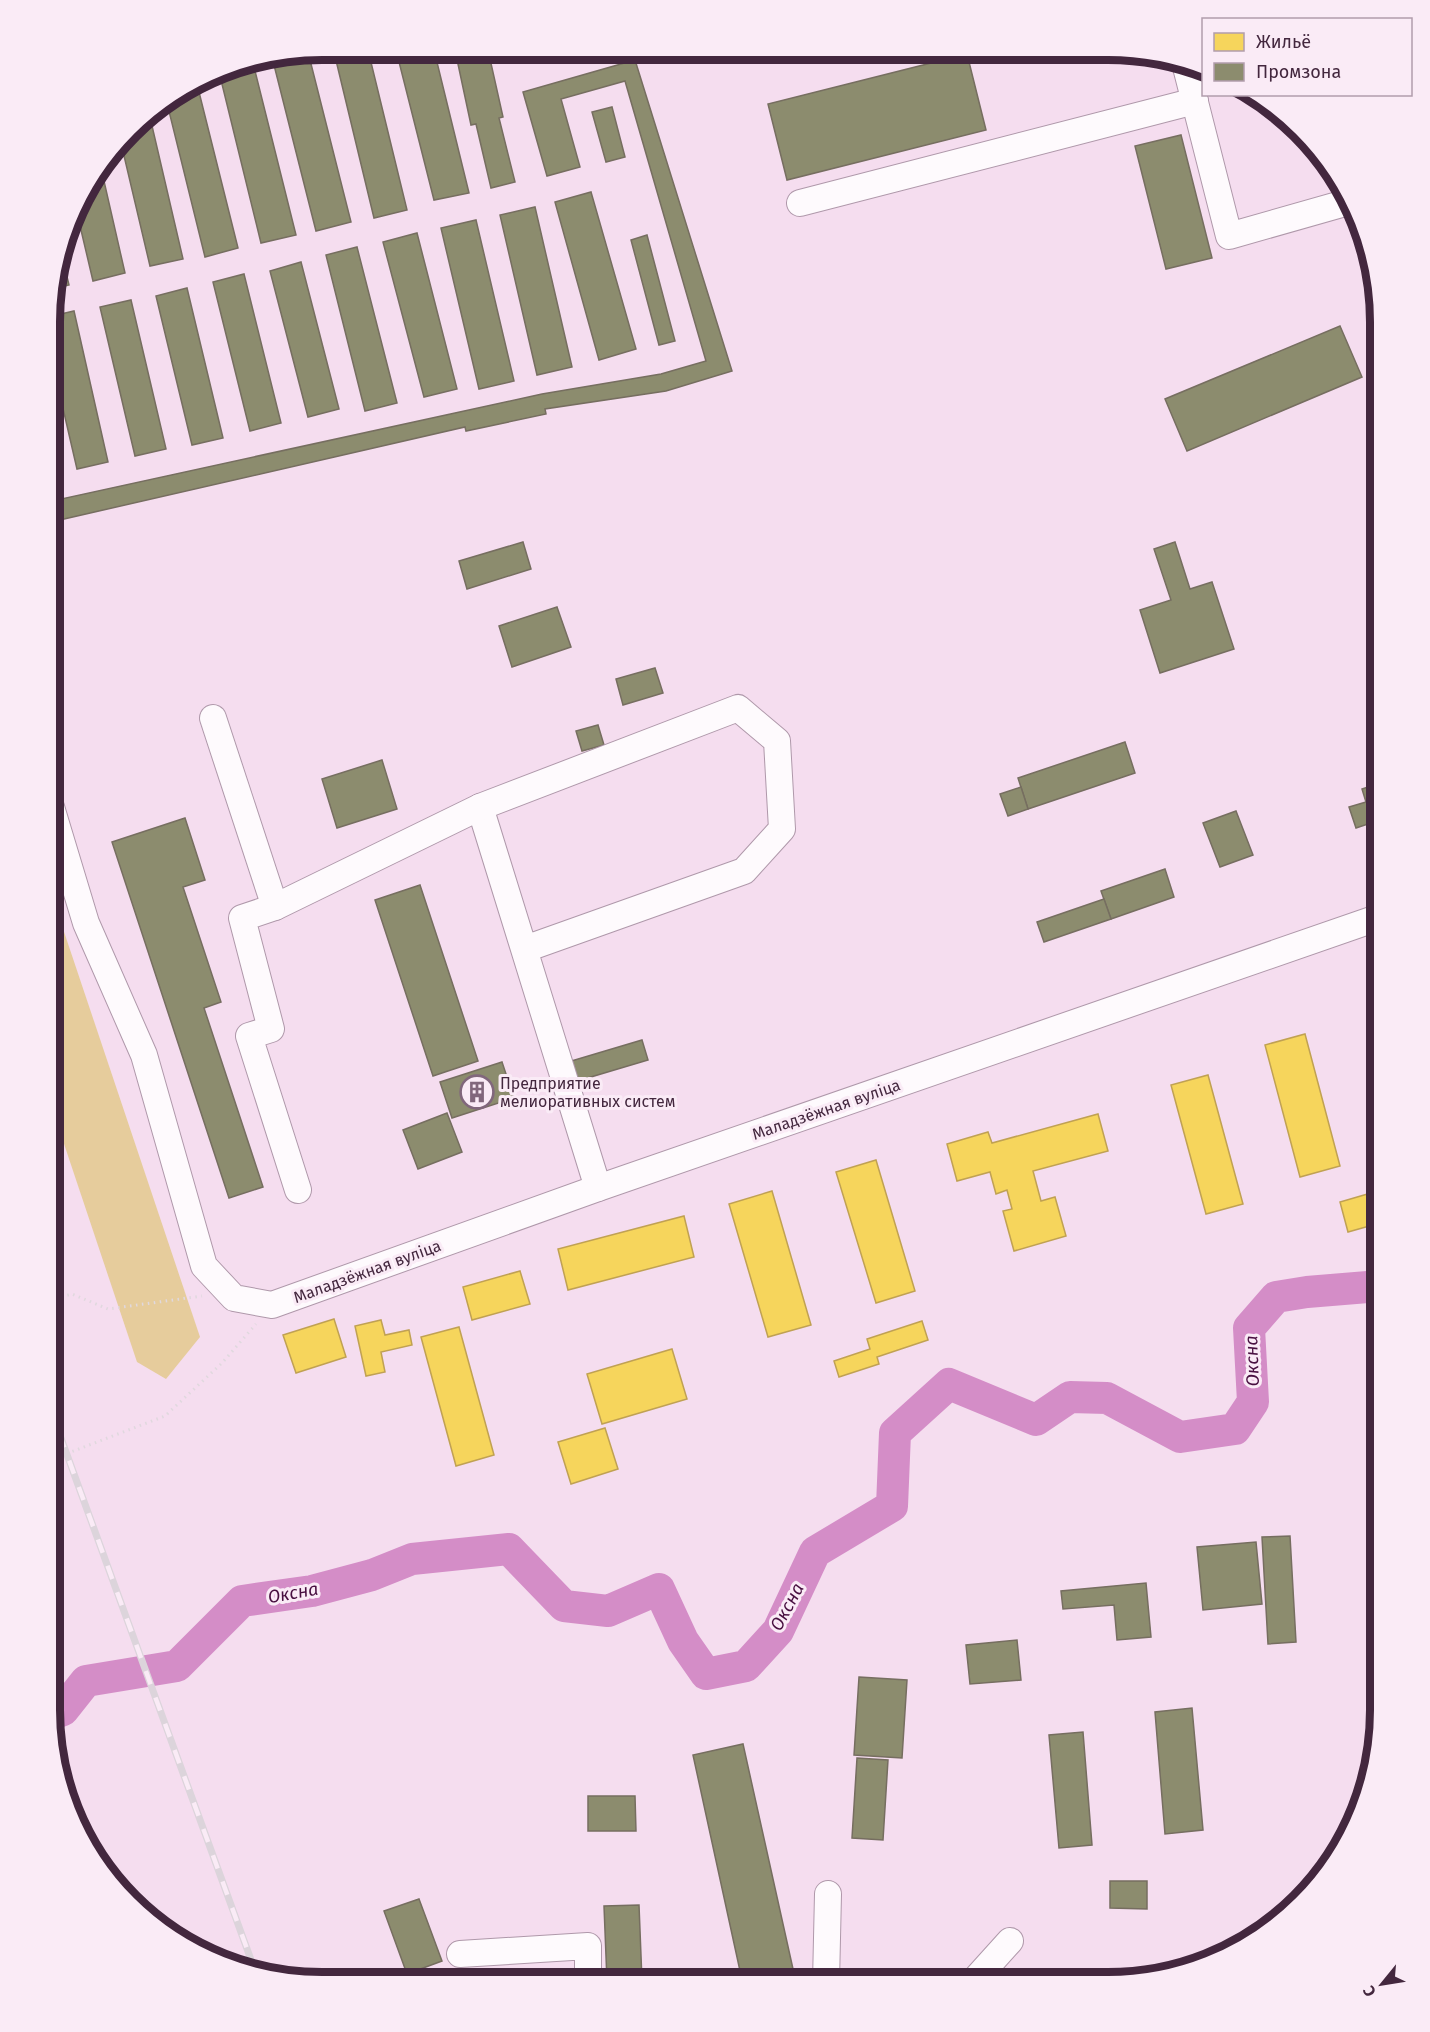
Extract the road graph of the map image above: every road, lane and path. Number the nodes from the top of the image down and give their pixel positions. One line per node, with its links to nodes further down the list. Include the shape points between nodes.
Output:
1 (1188, 73): 2 (street)
2 (1195, 101): 3 (street); 4 (street, via 1229,236)
3 (800, 203)
4 (1342, 204)
5 (213, 718): 8 (street)
6 (480, 807): 8 (street); 10 (street); 10 (street, via 738,708 777,741 782,829 744,871)
7 (60, 837): 13 (street, via 86,923 144,1055 204,1266)
8 (275, 907): 12 (street, via 242,918 271,1029 249,1036)
9 (1370, 920): 11 (street, Маладзёжная вуліца)
10 (525, 949): 11 (street)
11 (598, 1188): 15 (street, Маладзёжная вуліца)
12 (297, 1190)
13 (227, 1291): 14 (path, via 108,1309 72,1294); 15 (street, via 234,1298)
14 (60, 1297)
15 (272, 1305): 16 (path, via 222,1363 165,1416)
16 (60, 1456)
17 (828, 1894): 21 (street)
18 (1010, 1941): 22 (street)
19 (460, 1954): 20 (street, via 588,1946)
20 (588, 1972)
21 (826, 1972)
22 (982, 1972)

